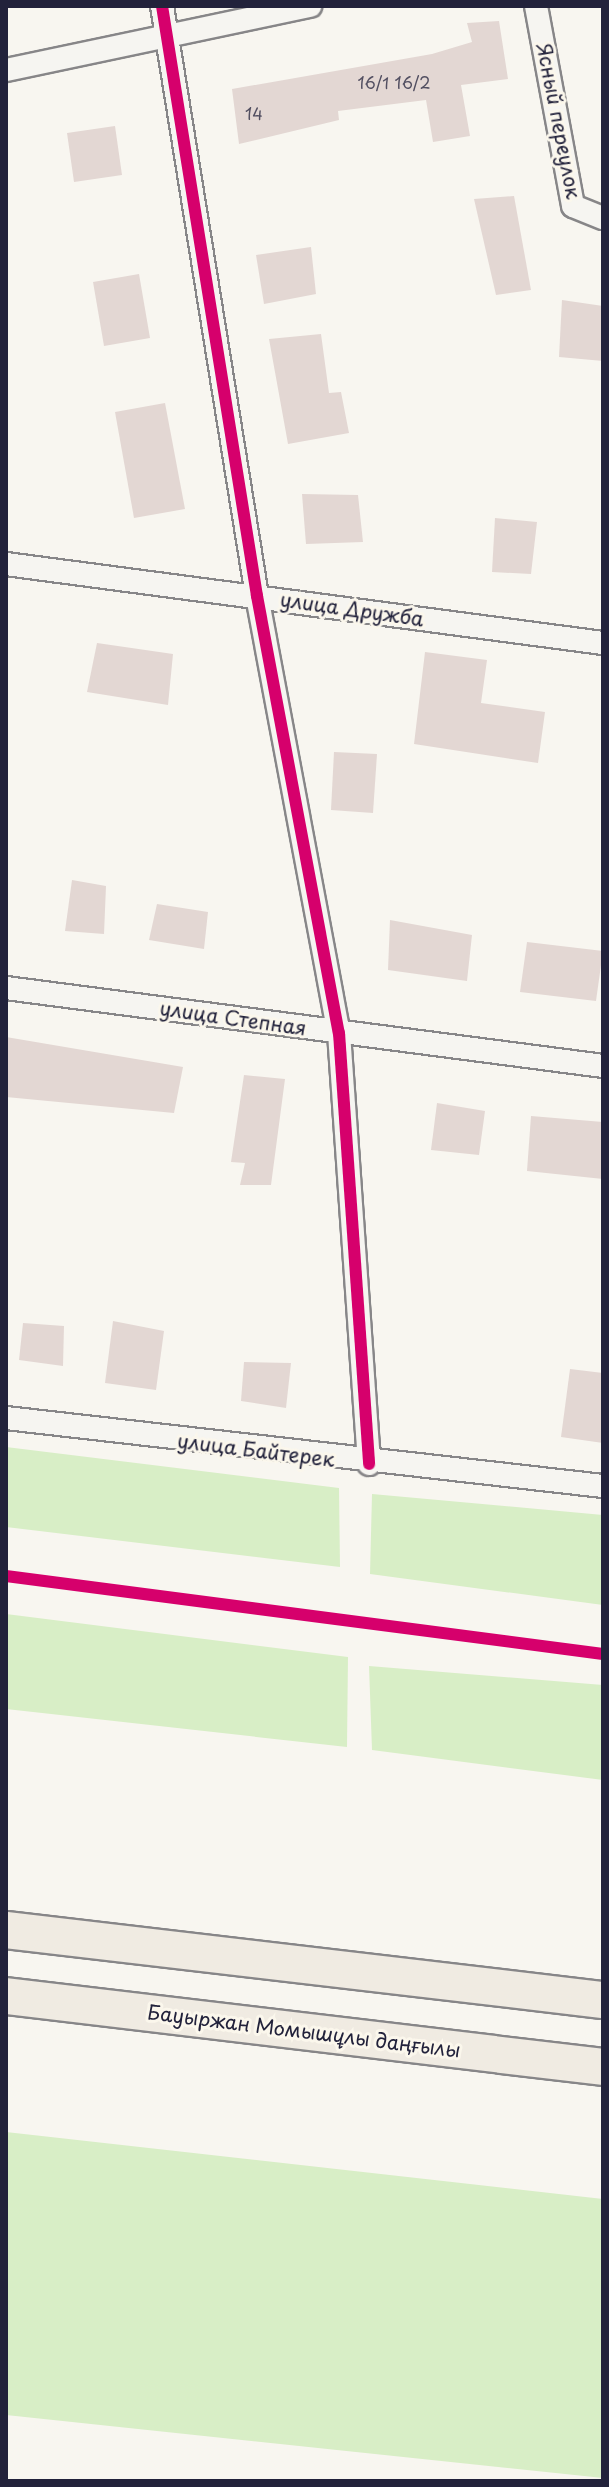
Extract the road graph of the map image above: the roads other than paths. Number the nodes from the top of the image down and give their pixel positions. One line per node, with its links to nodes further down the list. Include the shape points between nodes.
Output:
1 (162, 6): 4 (street)
2 (310, 6): 4 (street)
3 (536, 6): 6 (street, Ясный переулок, via 573,206)
4 (161, 38): 5 (street); 8 (street)
5 (6, 70)
6 (603, 218)
7 (6, 564): 8 (street, улица Дружба)
8 (257, 596): 9 (street, улица Дружба); 11 (street)
9 (603, 643)
10 (6, 988): 11 (street, улица Степная)
11 (339, 1033): 12 (street, улица Степная); 14 (street)
12 (603, 1066)
13 (6, 1418): 14 (street, улица Байтерек)
14 (369, 1464): 15 (street, улица Байтерек)
15 (603, 1486)
16 (6, 1930): 18 (main road)
17 (6, 1996): 19 (main road, Бауыржан Момышұлы даңғылы)
18 (603, 2000)
19 (603, 2067)

